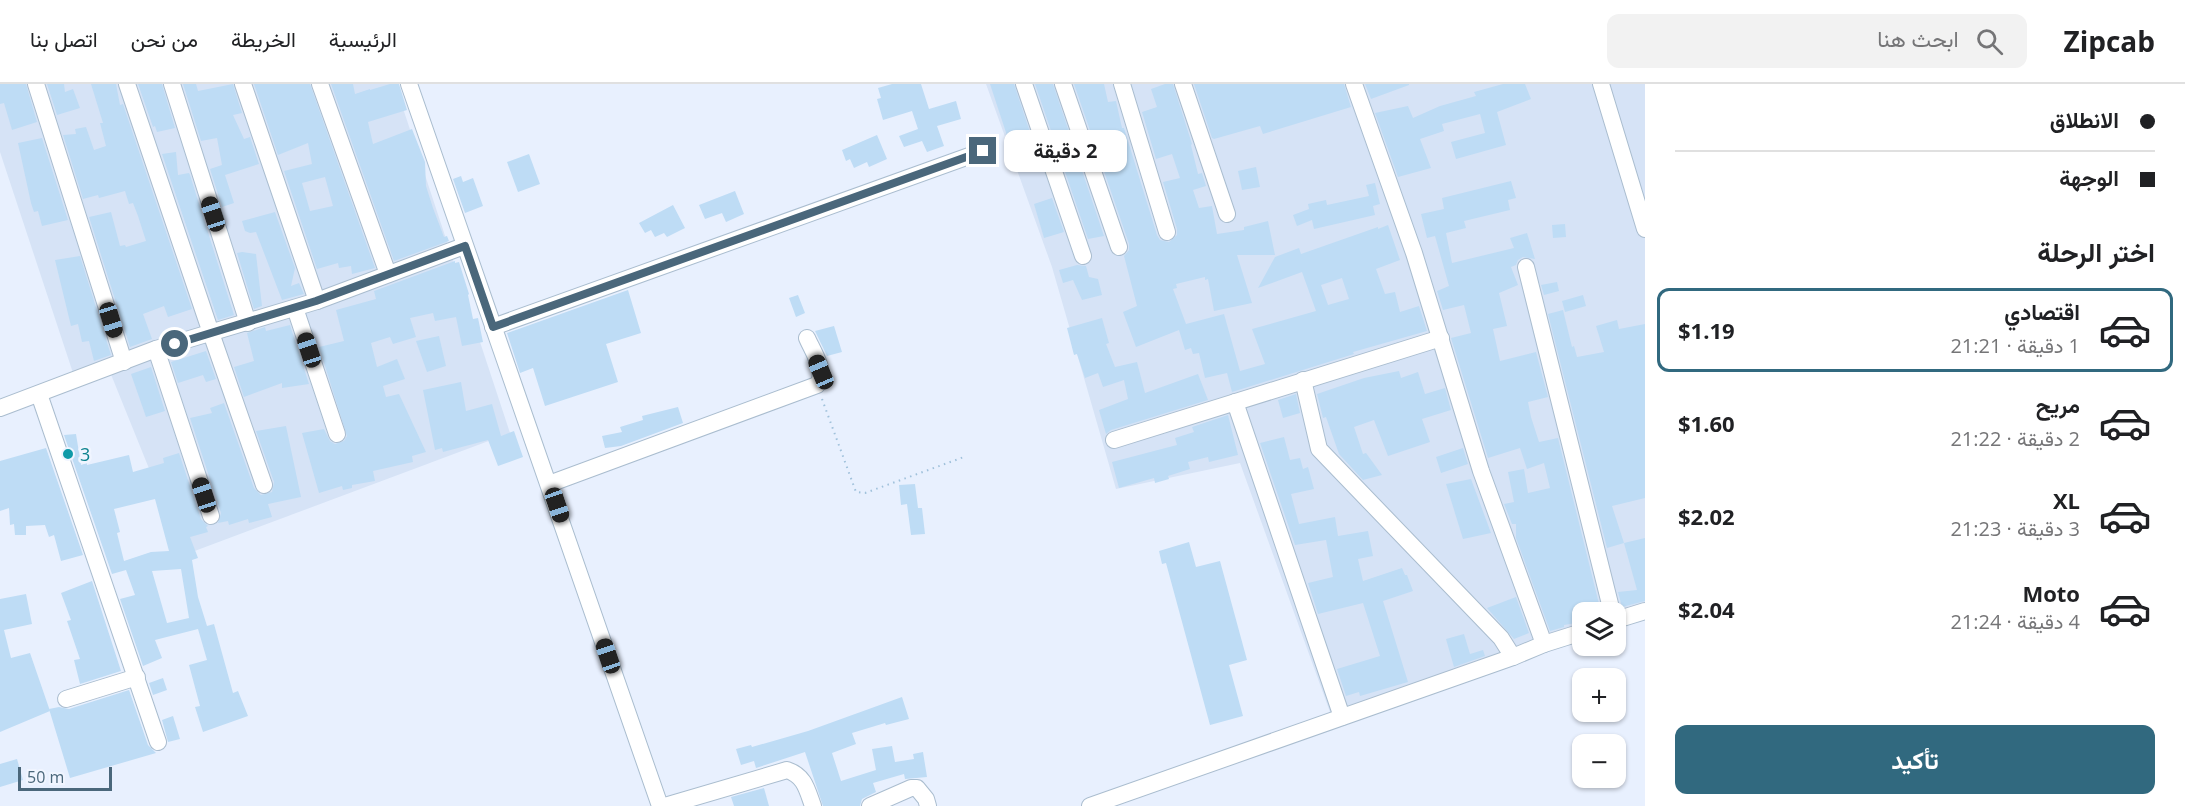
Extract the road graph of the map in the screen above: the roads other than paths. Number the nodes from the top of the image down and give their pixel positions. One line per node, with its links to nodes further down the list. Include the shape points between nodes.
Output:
1 (36, 84): 30 (street)
2 (127, 84): 26 (street)
3 (172, 84): 24 (street)
4 (243, 84): 22 (street)
5 (320, 84): 21 (street)
6 (409, 84): 17 (street)
7 (1024, 84): 19 (street)
8 (1063, 84): 18 (street)
9 (1122, 84): 16 (street)
10 (1183, 84): 14 (street)
11 (1354, 84): 28 (street)
12 (1601, 84): 15 (street)
13 (983, 151): 25 (street)
14 (1227, 214)
15 (1645, 229)
16 (1167, 232)
17 (465, 246): 21 (street); 25 (street)
18 (1119, 247)
19 (1083, 256)
20 (1526, 267): 40 (street)
21 (388, 274): 22 (street)
22 (316, 301): 23 (street)
23 (295, 308): 24 (street); 35 (street)
24 (248, 323): 26 (street)
25 (493, 327): 37 (street)
26 (211, 333): 29 (street); 38 (street)
27 (807, 338): 37 (street, via 821,372 818,385)
28 (1441, 338): 31 (street); 44 (street, via 1481,471)
29 (156, 349): 30 (street); 39 (street)
30 (124, 362): 32 (street)
31 (1303, 380): 33 (street); 45 (street, via 1319,449 1501,638)
32 (39, 394): 34 (street); 46 (street)
33 (1235, 402): 36 (street); 48 (street)
34 (0, 408)
35 (337, 434)
36 (1114, 440)
37 (549, 484): 50 (street)
38 (264, 485)
39 (211, 516)
40 (1610, 602)
41 (1645, 611): 42 (street)
42 (1626, 617)
43 (1572, 635): 44 (street)
44 (1544, 644): 45 (street)
45 (1513, 657): 48 (street)
46 (136, 676): 47 (street); 49 (street)
47 (66, 699)
48 (1342, 717): 55 (street)
49 (158, 742)
50 (660, 806)
51 (665, 806): 52 (street, via 787,770 797,773 804,782)
52 (813, 806)
53 (870, 806): 54 (street, via 911,788 921,791)
54 (928, 806)
55 (1090, 806)

